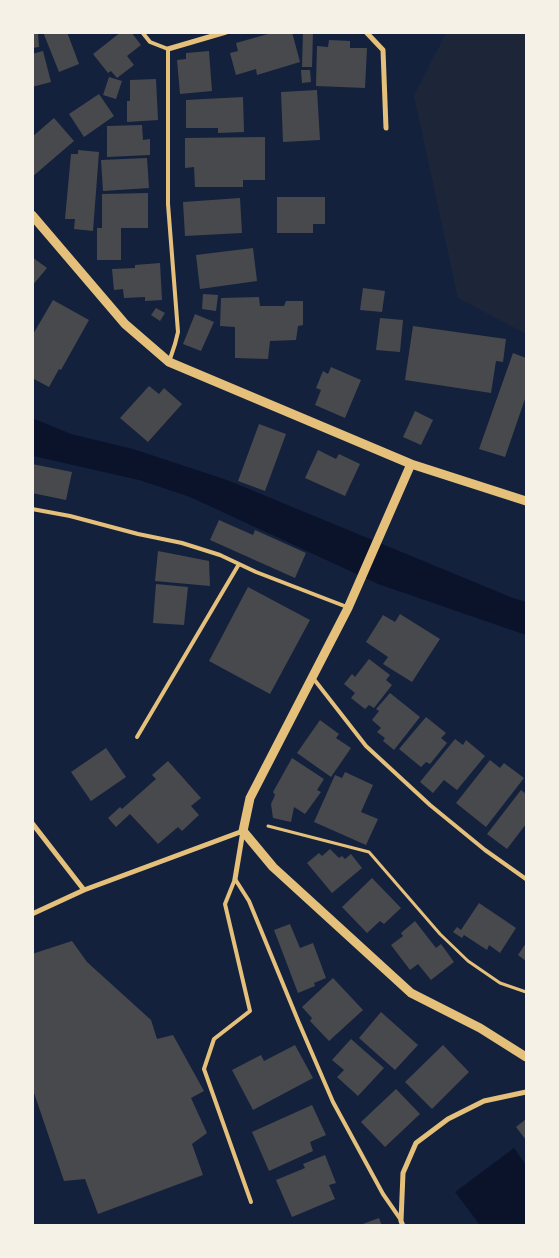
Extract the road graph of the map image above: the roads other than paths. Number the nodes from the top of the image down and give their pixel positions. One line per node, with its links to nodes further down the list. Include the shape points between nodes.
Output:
1 (142, 32): 4 (lane, via 150,42)
2 (226, 32): 4 (street)
3 (366, 32): 5 (street, via 383,50)
4 (168, 49): 7 (lane, via 168,204 178,332)
5 (386, 128)
6 (32, 215): 7 (street, via 125,324)
7 (169, 362): 8 (street)
8 (411, 464): 9 (street); 12 (street)
9 (526, 502)
10 (32, 509): 11 (lane, via 182,543)
11 (239, 564): 12 (lane); 14 (lane)
12 (348, 608): 13 (street)
13 (312, 677): 16 (street, via 250,798); 18 (lane, via 366,746 430,805)
14 (137, 738)
15 (32, 823): 19 (street)
16 (243, 831): 17 (street); 19 (street); 21 (street, via 273,867 411,993 480,1028)
17 (235, 879): 23 (lane, via 226,904 250,1012 214,1039 204,1070); 24 (lane, via 249,901 333,1102)
18 (526, 879)
19 (84, 890): 20 (street)
20 (32, 914)
21 (526, 1057)
22 (526, 1092): 24 (street, via 484,1101 448,1119 416,1143 403,1173)
23 (251, 1202)
24 (402, 1223)

